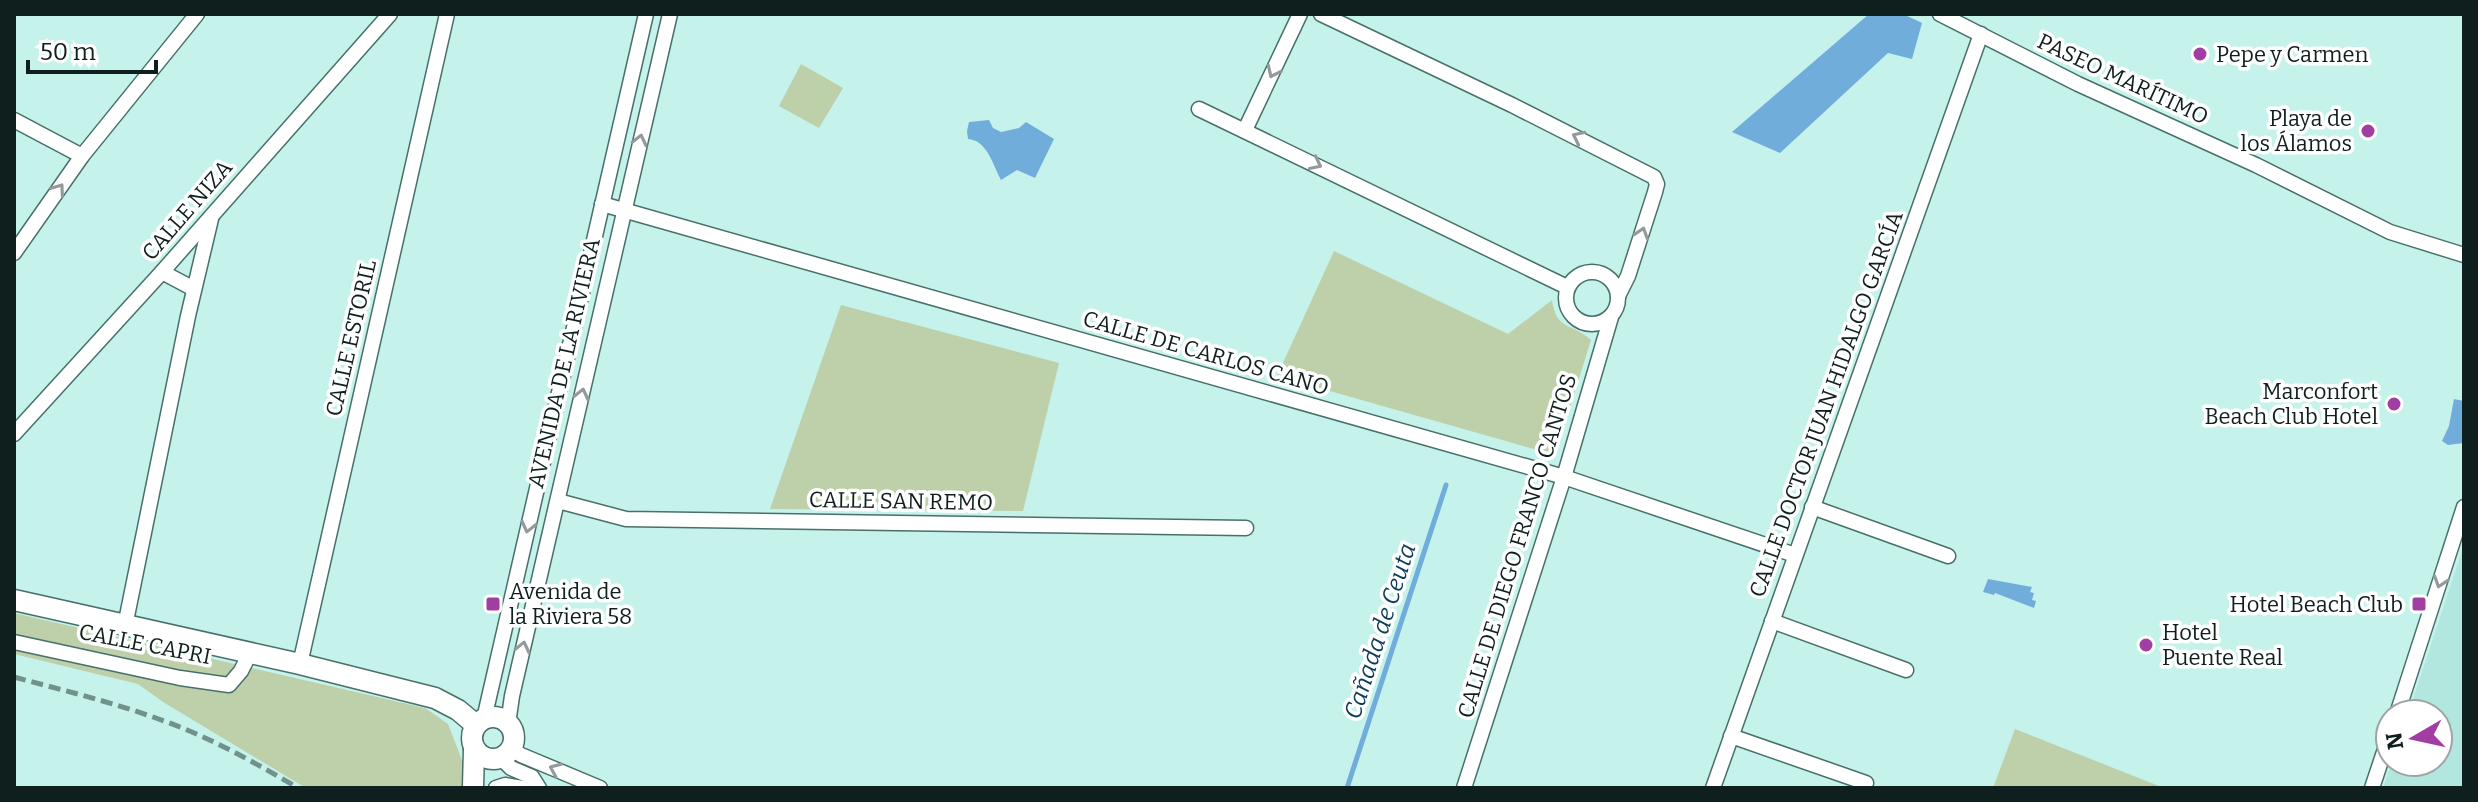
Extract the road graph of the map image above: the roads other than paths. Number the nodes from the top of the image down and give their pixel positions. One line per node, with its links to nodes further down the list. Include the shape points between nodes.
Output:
1 (197, 14): 13 (street)
2 (390, 14): 16 (street, CALLE NIZA)
3 (646, 14): 14 (street, AVENIDA DE LA RIVIERA)
4 (670, 14): 15 (street, AVENIDA DE LA RIVIERA, one-way to 4)
5 (1300, 14): 12 (street, one-way to 12)
6 (1321, 14): 22 (street, one-way to 6, via 1655,192 1654,177)
7 (1940, 14): 9 (street, PASEO MARÍTIMO)
8 (443, 17): 37 (street, CALLE ESTORIL)
9 (1981, 34): 18 (street, PASEO MARÍTIMO, via 2390,232); 27 (street, CALLE DOCTOR JUAN HIDALGO GARCÍA)
10 (1199, 109): 12 (street)
11 (14, 120): 13 (street)
12 (1245, 130): 20 (street, one-way to 20)
13 (82, 156): 17 (street, one-way to 13)
14 (602, 204): 15 (street, CALLE DE CARLOS CANO); 40 (street, AVENIDA DE LA RIVIERA, one-way to 40)
15 (623, 210): 25 (street, CALLE DE CARLOS CANO); 26 (street, AVENIDA DE LA RIVIERA, one-way to 15)
16 (212, 215): 19 (street, CALLE NIZA); 21 (street)
17 (14, 253)
18 (2464, 255)
19 (162, 272): 21 (street); 24 (street, CALLE NIZA)
20 (1567, 287): 22 (street, via 1578,275 1594,271 1609,277); 23 (street, via 1566,305 1575,319 1589,325)
21 (194, 289): 34 (street)
22 (1618, 296): 23 (street)
23 (1611, 317): 25 (street, CALLE DE DIEGO FRANCO CANTOS)
24 (14, 434)
25 (1564, 477): 30 (street, CALLE DE CARLOS CANO); 52 (street, CALLE DE DIEGO FRANCO CANTOS)
26 (558, 501): 29 (street, CALLE SAN REMO, via 626,519); 41 (street, AVENIDA DE LA RIVIERA, one-way to 26)
27 (1812, 507): 30 (street, CALLE DOCTOR JUAN HIDALGO GARCÍA); 31 (street)
28 (2464, 507): 39 (street, one-way to 39)
29 (1246, 528)
30 (1795, 555): 33 (street, CALLE DOCTOR JUAN HIDALGO GARCÍA)
31 (1948, 556)
32 (14, 600): 34 (street, CALLE CAPRI)
33 (1772, 621): 38 (street); 42 (street, CALLE DOCTOR JUAN HIDALGO GARCÍA)
34 (125, 626): 36 (street, CALLE CAPRI)
35 (14, 642): 36 (street, CALLE CAPRI, via 229,685)
36 (250, 653): 37 (street, CALLE CAPRI)
37 (300, 664): 40 (street, CALLE CAPRI, via 435,698)
38 (1906, 670)
39 (2402, 698)
40 (480, 722): 41 (street, via 497,718); 43 (street, via 472,737)
41 (508, 724): 44 (street, via 513,736)
42 (1731, 736): 45 (street); 53 (street, CALLE DOCTOR JUAN HIDALGO GARCÍA)
43 (474, 749): 44 (street, via 483,757); 46 (street)
44 (502, 755): 47 (street); 50 (street); 51 (street, one-way to 44, via 521,755)
45 (1866, 783)
46 (473, 788)
47 (486, 788)
48 (496, 788): 49 (street)
49 (523, 788)
50 (539, 788)
51 (600, 788)
52 (1464, 788)
53 (1713, 788)

